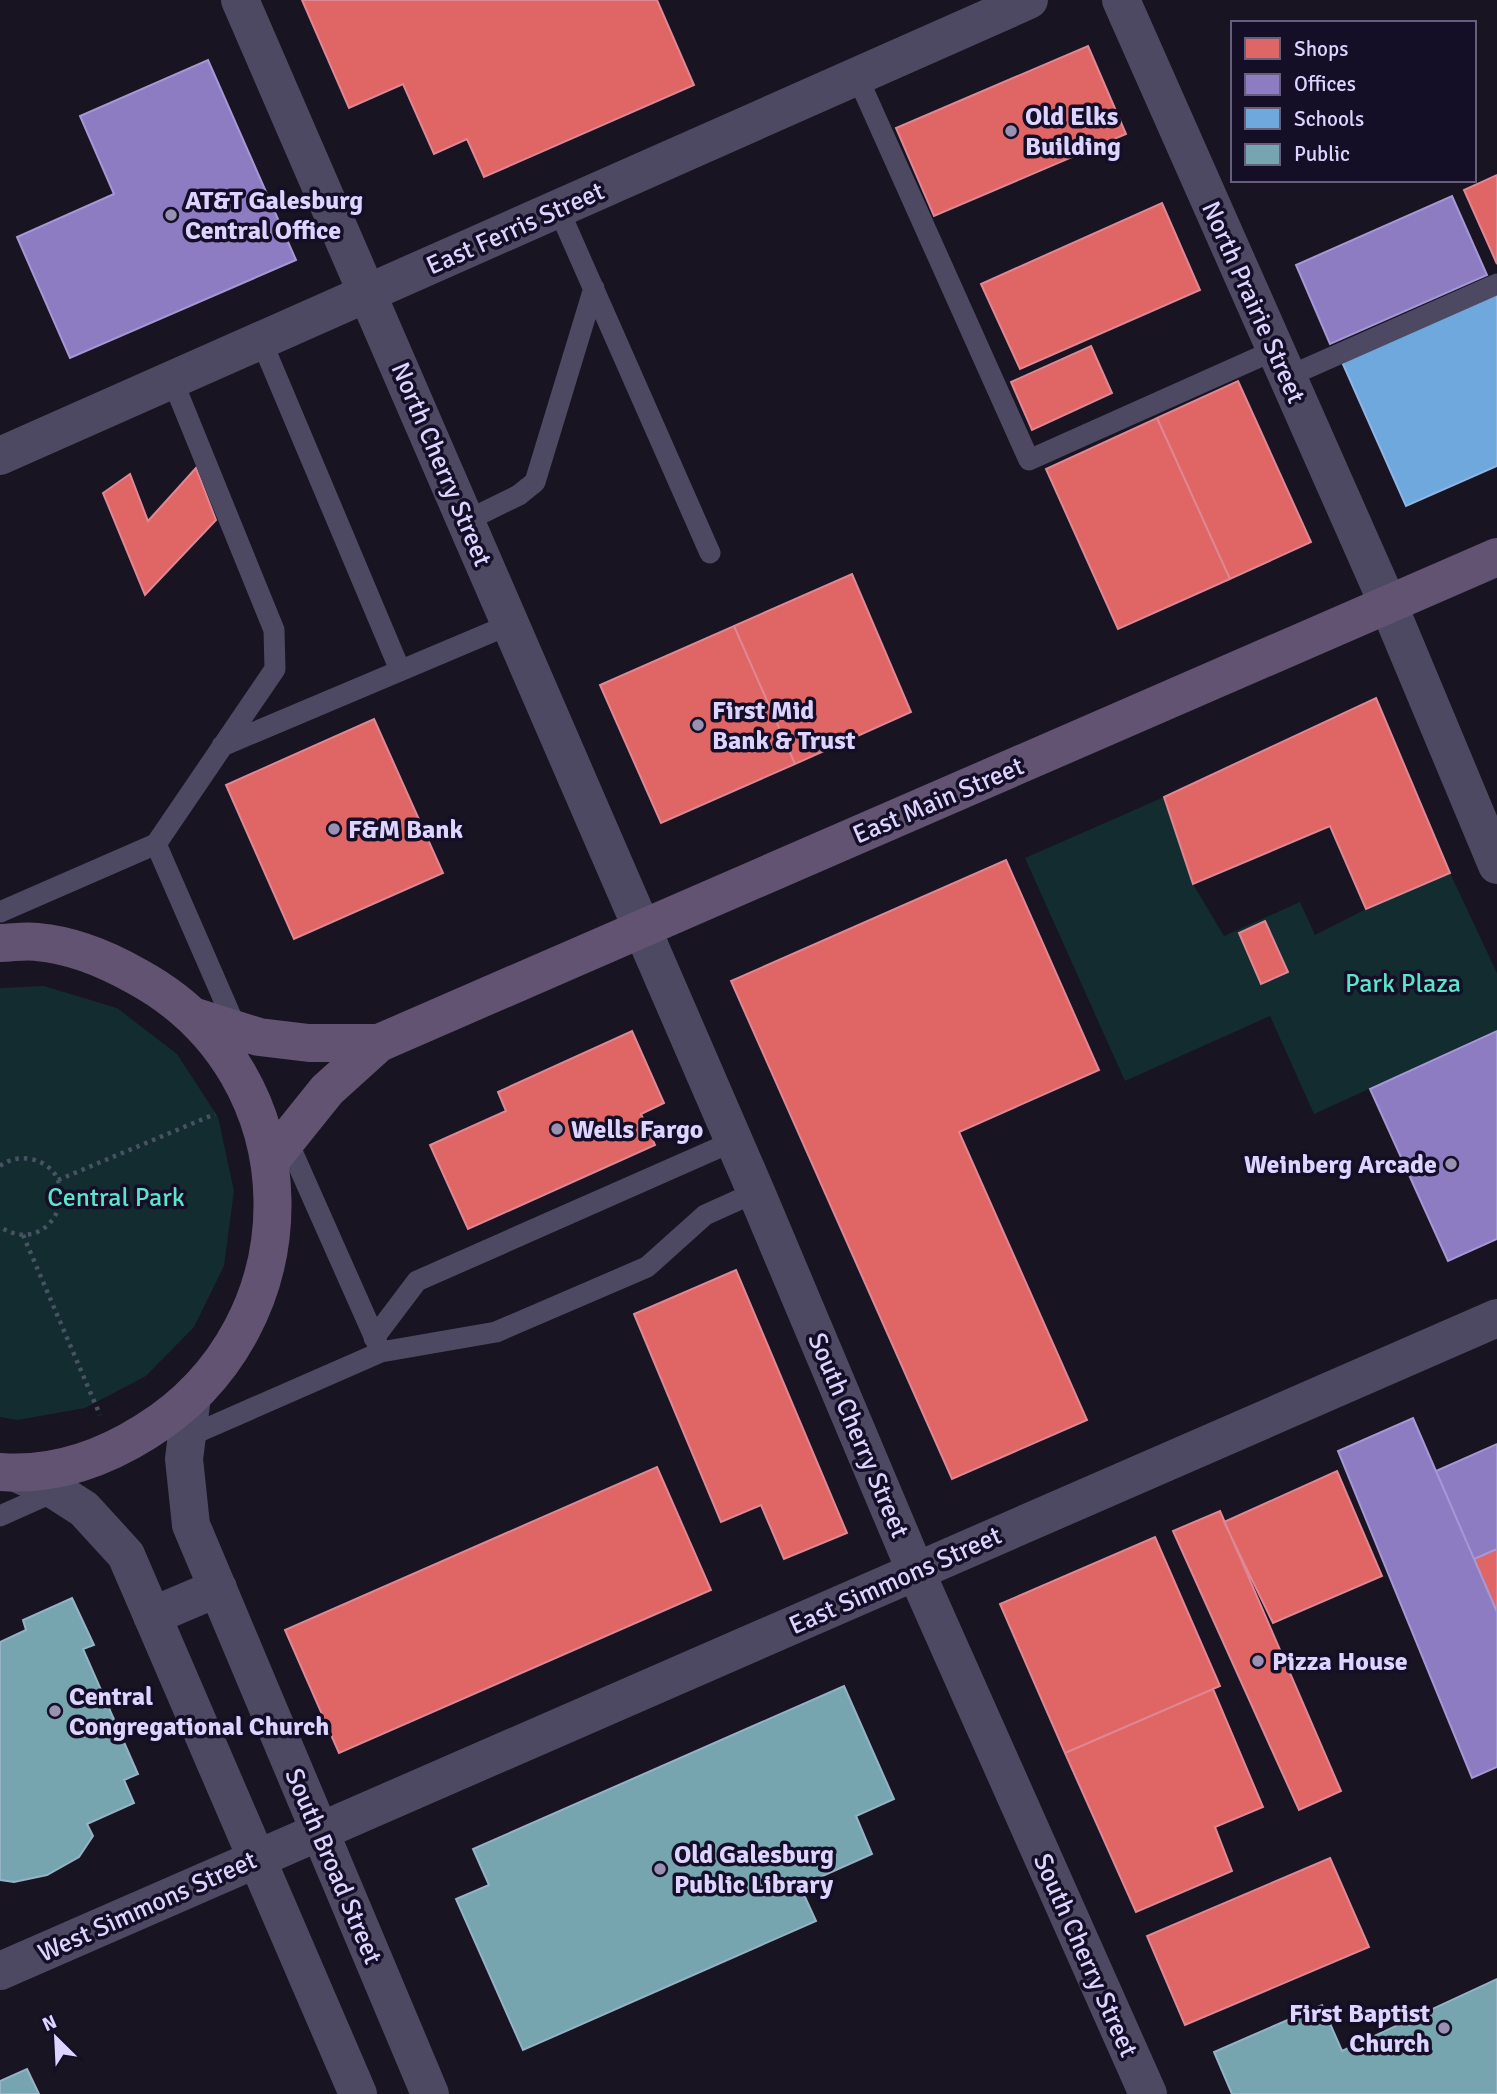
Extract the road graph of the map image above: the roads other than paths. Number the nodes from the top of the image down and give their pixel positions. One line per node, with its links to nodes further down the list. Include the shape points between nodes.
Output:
1 (240, 0): 8 (street, North Cherry Street)
2 (1030, 0): 4 (street, East Ferris Street)
3 (1121, 0): 10 (street, North Prairie Street)
4 (857, 76): 5 (street, East Ferris Street); 10 (lane, via 1029,460)
5 (558, 208): 7 (lane); 8 (street, East Ferris Street)
6 (1497, 284): 10 (lane)
7 (594, 288): 13 (lane, via 535,482); 14 (lane)
8 (368, 293): 9 (street, East Ferris Street); 13 (street, North Cherry Street)
9 (261, 340): 11 (street, East Ferris Street); 18 (lane)
10 (1281, 363): 16 (street, North Prairie Street)
11 (172, 379): 12 (street, East Ferris Street); 19 (lane, via 274,629 275,669)
12 (0, 456)
13 (466, 521): 17 (street, North Cherry Street)
14 (710, 553)
15 (1497, 556): 16 (main road, East Main Street)
16 (1388, 604): 21 (street, North Prairie Street); 22 (main road, East Main Street)
17 (511, 624): 18 (lane); 22 (street, North Cherry Street)
18 (400, 670): 19 (lane)
19 (222, 746): 20 (lane)
20 (156, 844): 23 (lane); 25 (lane)
21 (1497, 865)
22 (642, 929): 26 (main road, East Main Street); 27 (street, South Cherry Street)
23 (1, 935): 24 (main road, via 104,958 165,991)
24 (190, 1015): 25 (main road, East Main Street); 28 (main road, via 215,1040)
25 (237, 1030): 26 (main road, East Main Street, via 309,1042)
26 (379, 1043): 28 (main road, East Main Street, via 327,1090)
27 (734, 1141): 29 (street, South Cherry Street); 31 (lane, via 417,1281)
28 (279, 1150): 31 (lane); 32 (main road, via 273,1231 258,1300 224,1362)
29 (756, 1192): 31 (lane, via 705,1215 647,1267 496,1332); 37 (street, South Cherry Street)
30 (1497, 1318): 37 (street, East Simmons Street)
31 (378, 1345): 33 (lane)
32 (192, 1396): 33 (street, South Broad Street); 34 (main road, via 176,1413 115,1450 72,1465)
33 (187, 1437): 38 (street, South Broad Street, via 184,1459 191,1525)
34 (8, 1473): 35 (street)
35 (56, 1491): 36 (lane); 39 (street, via 84,1509 126,1555)
36 (0, 1516)
37 (916, 1572): 40 (street, East Simmons Street); 45 (street, South Cherry Street)
38 (218, 1588): 39 (street); 40 (street, South Broad Street)
39 (152, 1616): 41 (street)
40 (306, 1836): 41 (street, West Simmons Street); 44 (street, South Broad Street)
41 (256, 1858): 42 (street, West Simmons Street); 43 (street)
42 (0, 1970)
43 (358, 2094)
44 (430, 2094)
45 (1148, 2094)

